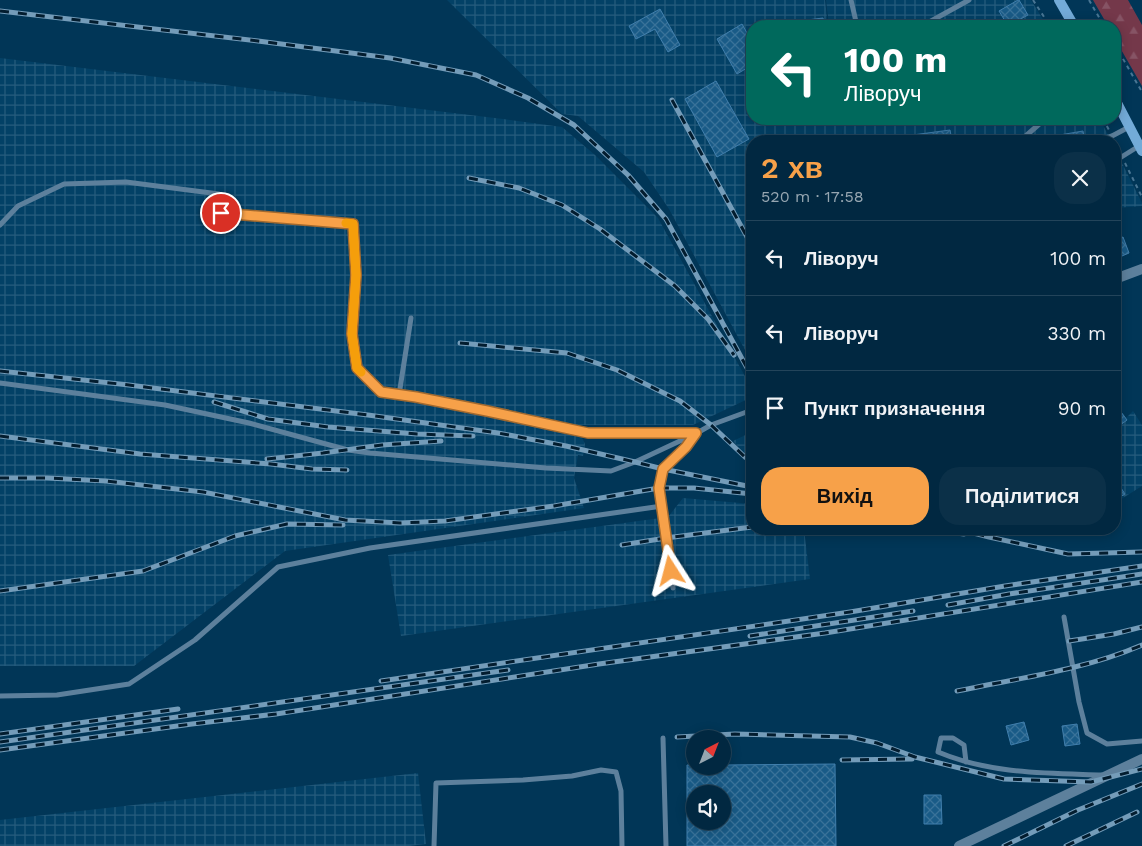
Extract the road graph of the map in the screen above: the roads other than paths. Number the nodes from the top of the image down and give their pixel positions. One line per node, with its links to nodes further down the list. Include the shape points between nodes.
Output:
1 (850, 0): 4 (lane)
2 (969, 0): 5 (lane)
3 (1059, 0): 6 (street)
4 (855, 20)
5 (933, 20)
6 (1071, 20)
7 (1121, 111): 9 (street)
8 (1038, 125): 10 (lane)
9 (1129, 127): 11 (lane); 12 (street)
10 (1027, 135)
11 (1114, 135)
12 (1141, 149): 13 (lane)
13 (1121, 158)
14 (0, 225): 19 (lane, via 18,206 64,184 126,182 219,194 221,213 353,224 356,275 352,334 357,368 381,392)
15 (1142, 269): 16 (street)
16 (1121, 277)
17 (411, 318): 19 (lane)
18 (0, 383): 21 (lane, via 165,405 249,423 348,450 546,468 611,471)
19 (399, 395): 21 (lane, via 588,433)
20 (746, 412): 21 (lane)
21 (696, 433): 22 (lane, via 663,469 659,488)
22 (662, 506): 23 (lane); 25 (lane, via 370,548 278,567 195,640 129,684 57,695)
23 (673, 588)
24 (1064, 617): 27 (lane, via 1087,733 1107,744)
25 (0, 696)
26 (663, 738): 33 (lane)
27 (1142, 741)
28 (1142, 758): 30 (street)
29 (966, 762): 29 (lane, via 938,752 942,738 952,738 964,745); 30 (lane, via 1030,772)
30 (1105, 775): 34 (street)
31 (434, 846): 32 (lane, via 436,783 523,780 601,770 616,772 621,791)
32 (622, 846)
33 (666, 846)
34 (959, 846)

